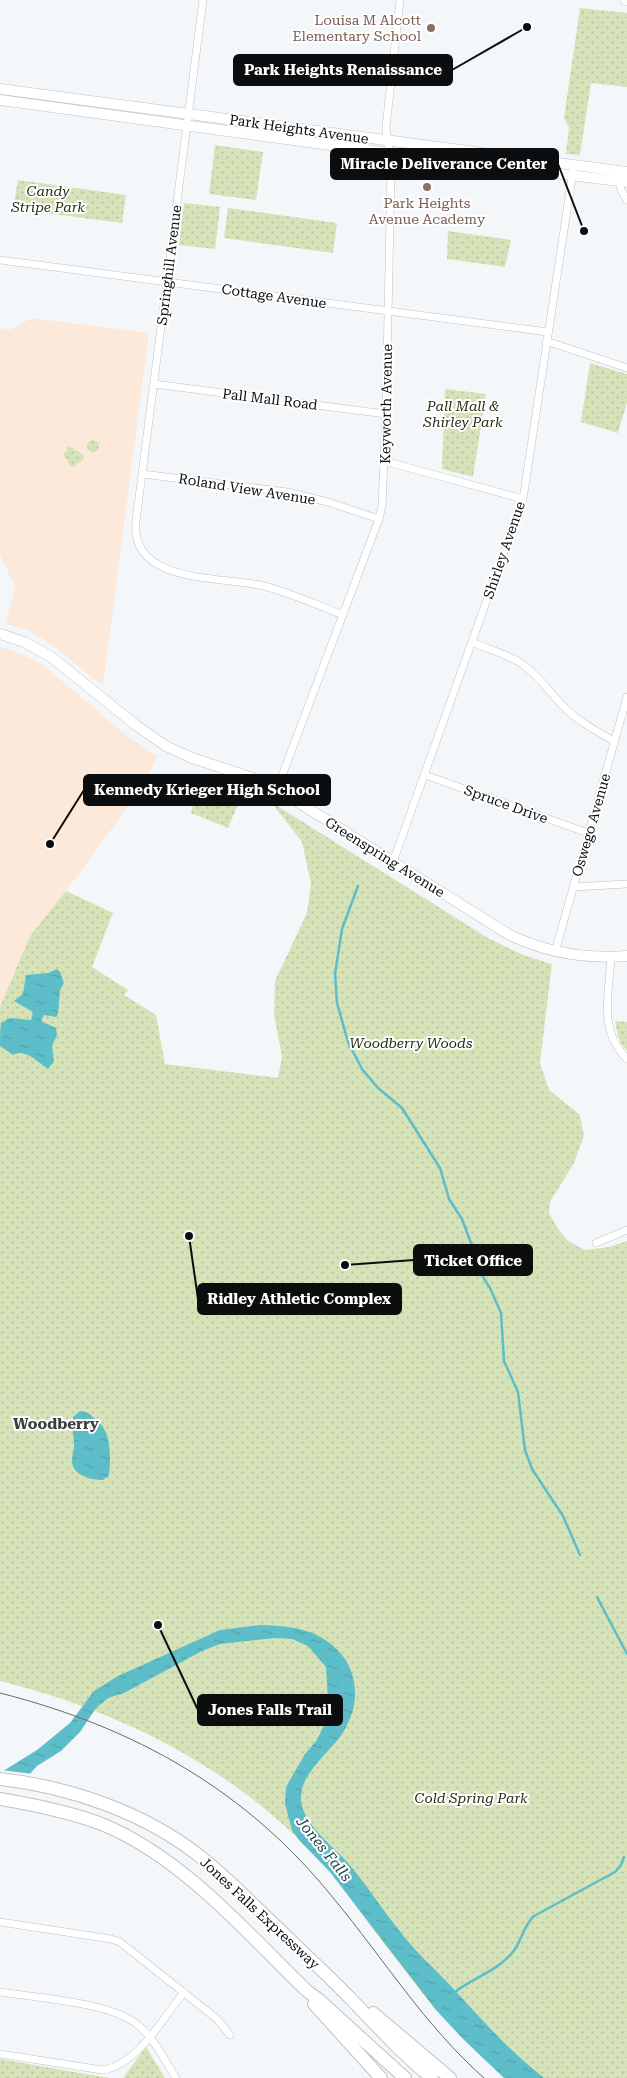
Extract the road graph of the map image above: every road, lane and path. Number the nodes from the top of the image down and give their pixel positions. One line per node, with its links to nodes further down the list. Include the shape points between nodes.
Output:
1 (203, 0): 5 (street, Springhill Avenue)
2 (400, 0): 6 (street, Keyworth Avenue)
3 (0, 89): 5 (main road, Park Heights Avenue)
4 (0, 100): 5 (main road, Park Heights Avenue)
5 (188, 120): 6 (main road, Park Heights Avenue); 7 (main road, Park Heights Avenue); 12 (street, Springhill Avenue)
6 (387, 141): 7 (street, Keyworth Avenue); 8 (main road, Park Heights Avenue)
7 (389, 153): 8 (main road, Park Heights Avenue); 13 (street, Keyworth Avenue)
8 (573, 171): 9 (main road, Park Heights Avenue); 14 (street, Shirley Avenue)
9 (623, 177): 10 (street)
10 (627, 200)
11 (0, 260): 12 (street, Cottage Avenue)
12 (166, 282): 13 (street, Cottage Avenue); 17 (street, Springhill Avenue)
13 (388, 311): 14 (street, Cottage Avenue); 18 (street, Keyworth Avenue)
14 (548, 332): 15 (street, Shirley Avenue)
15 (546, 341): 16 (street); 21 (street, Shirley Avenue)
16 (627, 368)
17 (154, 384): 18 (street, Pall Mall Road); 20 (street, Springhill Avenue)
18 (386, 414): 19 (street, Keyworth Avenue)
19 (384, 461): 21 (street); 22 (street, Keyworth Avenue)
20 (142, 474): 22 (street, Roland View Avenue, via 307,496); 23 (street, Springhill Avenue, via 135,537 142,551 164,568 263,586)
21 (522, 499): 25 (street, Shirley Avenue)
22 (378, 519): 23 (street, Keyworth Avenue)
23 (343, 614): 30 (street, Keyworth Avenue)
24 (0, 634): 30 (main road, Greenspring Avenue, via 30,644 50,656 166,746)
25 (472, 642): 28 (street, via 524,665 571,713); 29 (street, Shirley Avenue)
26 (627, 697): 27 (street, Oswego Avenue)
27 (625, 712): 28 (street, Oswego Avenue)
28 (614, 741): 31 (street, Oswego Avenue)
29 (424, 775): 31 (street, Spruce Drive); 32 (street, Shirley Avenue)
30 (277, 789): 32 (main road, Greenspring Avenue)
31 (588, 834): 34 (street, Oswego Avenue)
32 (393, 862): 35 (main road, Greenspring Avenue, via 508,934)
33 (627, 884): 34 (street)
34 (573, 887): 35 (street, Oswego Avenue)
35 (556, 952): 37 (main road, Greenspring Avenue, via 593,958)
36 (627, 956): 37 (main road, Greenspring Avenue)
37 (611, 957): 38 (street, via 608,1024 613,1042)
38 (627, 1059)
39 (627, 1230): 40 (street)
40 (596, 1243)
41 (0, 1779): 47 (highway, Jones Falls Expressway, via 88,1798 141,1820 188,1847 223,1876)
42 (0, 1799): 44 (highway, Jones Falls Expressway, via 81,1816 158,1855 207,1894)
43 (0, 1922): 46 (street, via 111,1938)
44 (307, 1991): 52 (highway, via 318,2009); 53 (highway, Jones Falls Expressway)
45 (0, 1992): 49 (street, via 110,2010 130,2019)
46 (184, 1992): 48 (street, via 217,2019); 49 (street)
47 (351, 1998): 54 (highway, Jones Falls Expressway, via 397,2047); 55 (highway)
48 (230, 2035)
49 (149, 2036): 50 (street, via 130,2058 102,2070); 51 (street)
50 (0, 2054)
51 (176, 2078)
52 (381, 2078)
53 (404, 2078)
54 (432, 2078)
55 (450, 2078)

